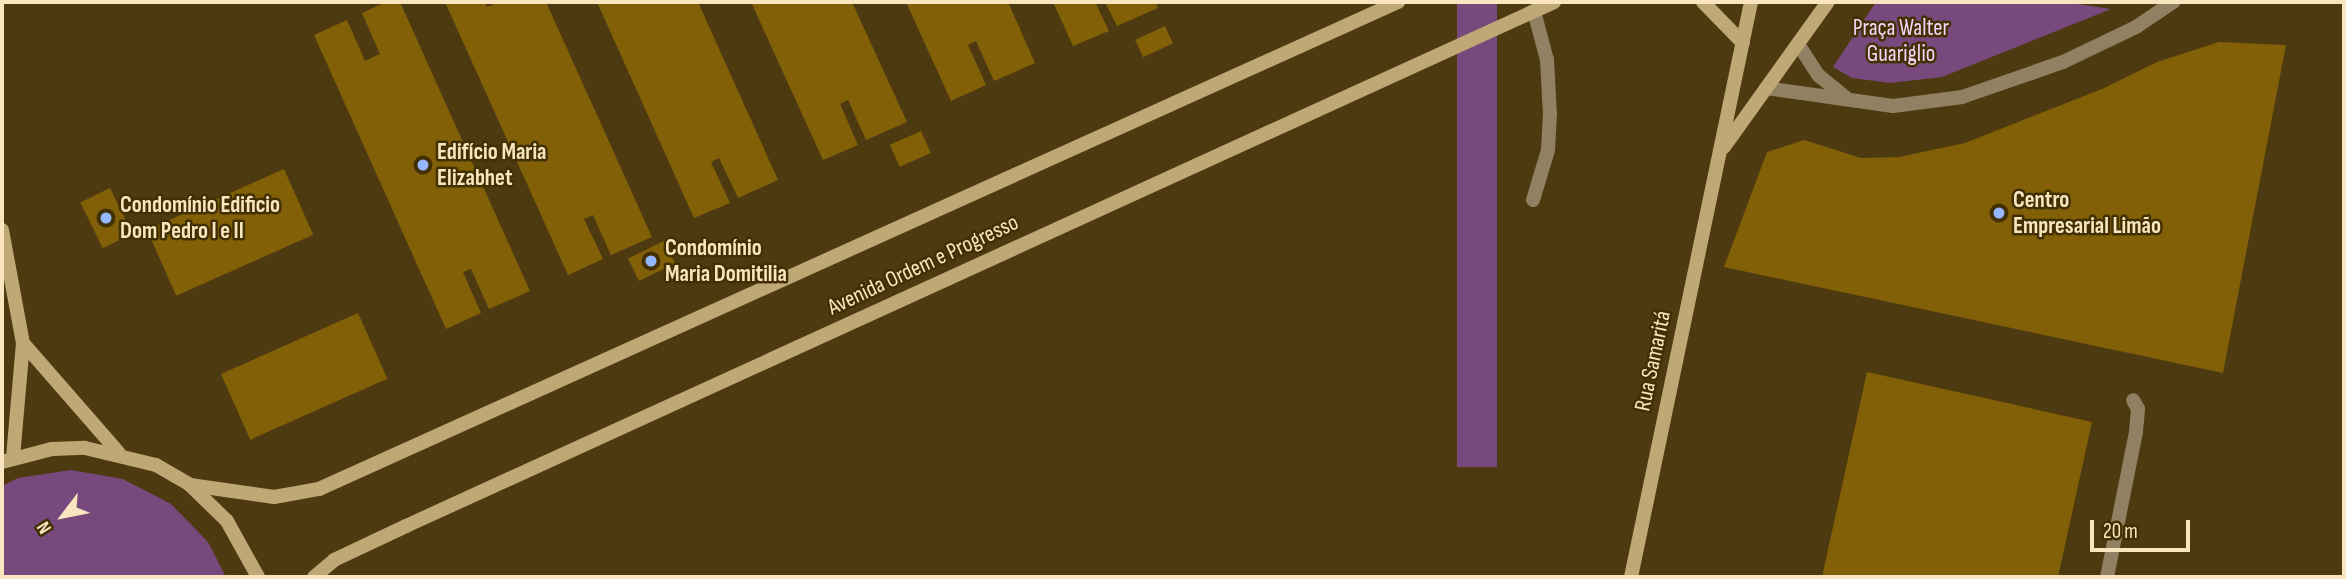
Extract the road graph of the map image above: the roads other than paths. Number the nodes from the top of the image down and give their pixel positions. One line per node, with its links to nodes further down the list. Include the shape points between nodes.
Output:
1 (1398, 2): 19 (main road, Avenida Ordem e Progresso, via 319,489 274,497)
2 (1554, 2): 7 (main road, Avenida Ordem e Progresso)
3 (1703, 2): 8 (main road)
4 (1751, 2): 8 (main road, Rua Samaritá)
5 (1828, 2): 9 (main road, Rua Samaritá)
6 (2173, 2): 11 (street, via 2136,27 2005,85 1936,103 1893,106)
7 (1534, 11): 13 (street, via 1547,61 1550,115 1548,150); 21 (main road, Avenida Ordem e Progresso, via 382,537 334,560)
8 (1743, 43): 12 (main road, Rua Samaritá)
9 (1798, 44): 10 (main road, Rua Samaritá); 11 (street, via 1818,75)
10 (1766, 88): 11 (street); 12 (main road, Rua Samaritá)
11 (1849, 100)
12 (1719, 154): 22 (main road, Rua Samaritá)
13 (1533, 200)
14 (2, 230): 15 (main road)
15 (23, 343): 17 (main road); 18 (main road)
16 (2133, 400): 23 (street, via 2138,409 2136,432)
17 (118, 452): 18 (main road, via 52,449); 19 (main road, via 156,465)
18 (7, 460)
19 (190, 485): 20 (main road, via 227,520)
20 (258, 577)
21 (314, 577)
22 (1631, 577)
23 (2107, 577)

